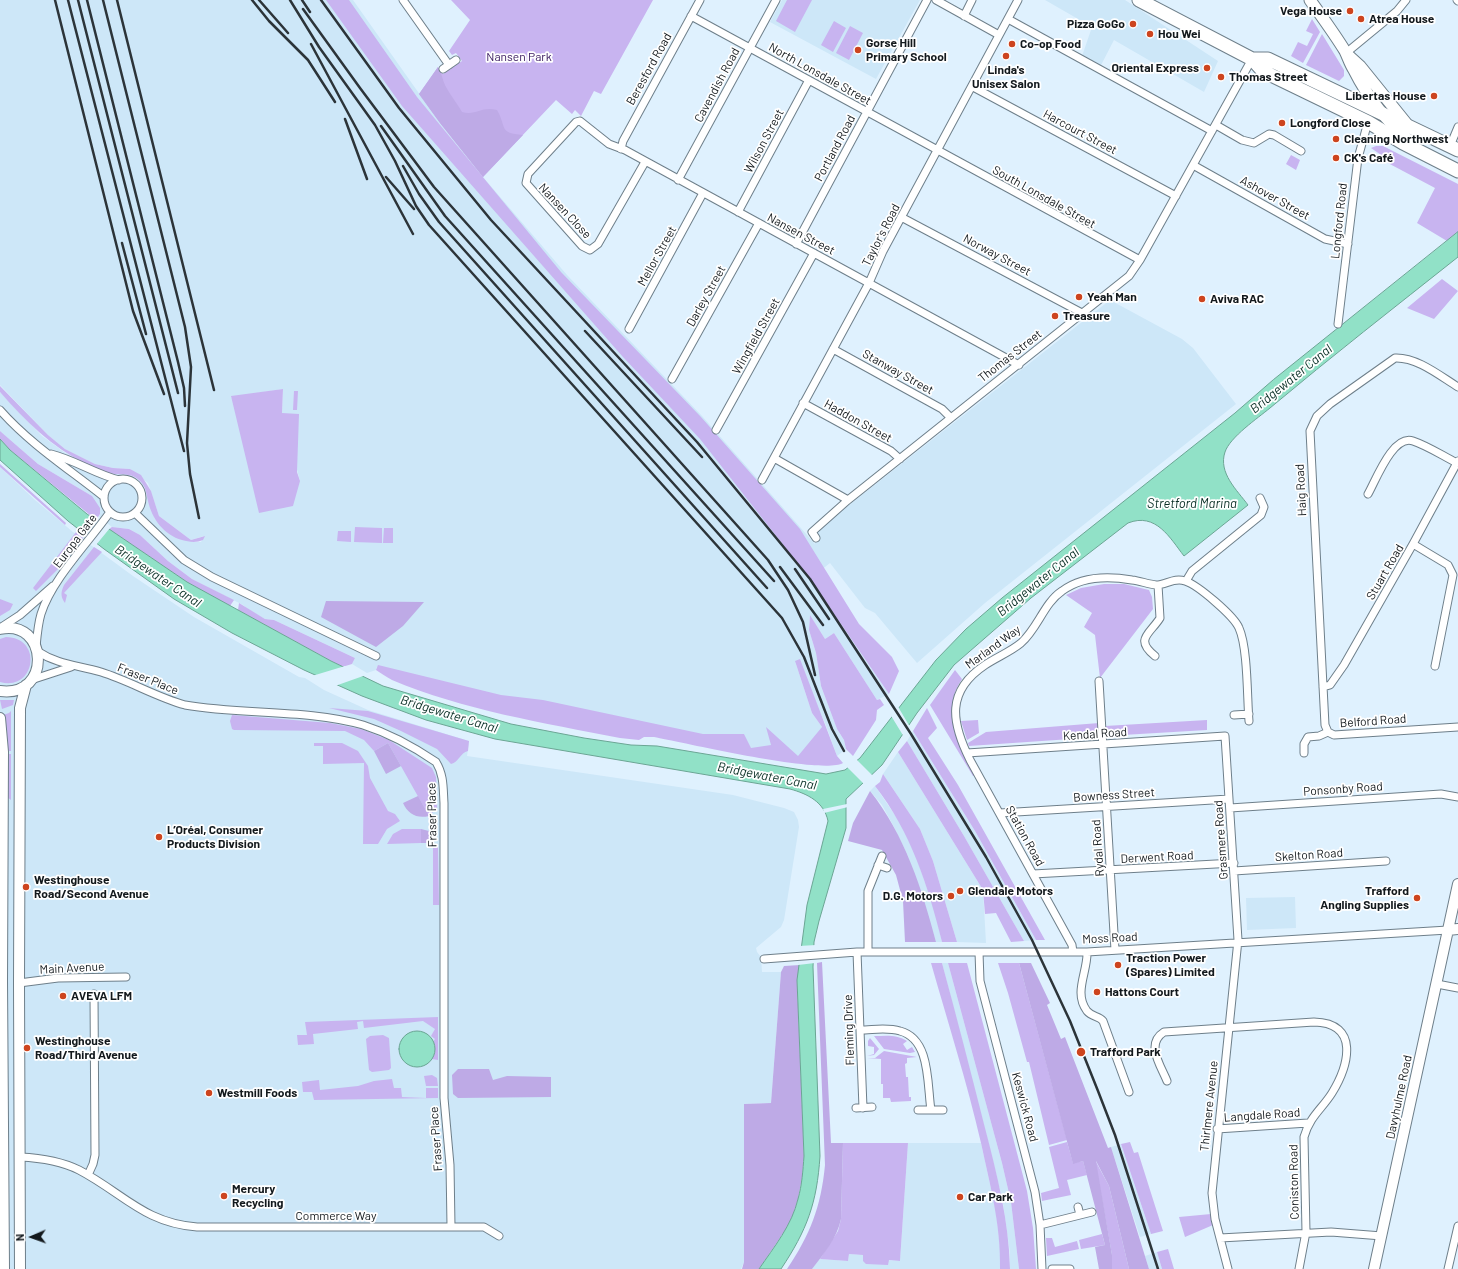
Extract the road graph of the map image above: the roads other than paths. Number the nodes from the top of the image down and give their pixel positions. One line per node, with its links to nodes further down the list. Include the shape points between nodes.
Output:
1 (402, 0): 18 (street, via 446,67)
2 (700, 0): 11 (street, Beresford Road)
3 (776, 0): 15 (street, Cavendish Road)
4 (927, 0): 22 (street, Portland Road)
5 (936, 0): 12 (street)
6 (972, 0): 12 (street)
7 (1018, 0): 13 (street, Taylor's Road)
8 (1139, 0): 17 (highway)
9 (1310, 0): 16 (main road)
10 (1406, 0): 16 (street, via 1397,11)
11 (691, 16): 15 (street, North Lonsdale Street); 30 (street, Beresford Road)
12 (964, 16): 14 (street)
13 (1008, 19): 14 (street, Taylor's Road); 27 (street)
14 (999, 35): 20 (street, Taylor's Road)
15 (750, 48): 19 (street, North Lonsdale Street); 37 (street, Cavendish Road)
16 (1346, 53): 23 (main road, via 1354,71); 28 (main road)
17 (1252, 59): 21 (highway, via 1268,59); 25 (highway, via 1263,70); 27 (street, Thomas Street)
18 (456, 60)
19 (809, 80): 22 (street, North Lonsdale Street); 40 (street, Wilson Street)
20 (973, 87): 31 (street, Taylor's Road); 39 (street, Harcourt Street)
21 (1365, 106): 23 (highway); 25 (highway)
22 (867, 112): 31 (street, North Lonsdale Street); 43 (street, Portland Road)
23 (1383, 114): 28 (highway); 33 (main road, via 1395,130)
24 (576, 122): 30 (street, Nansen Street, via 582,122 609,144); 34 (street, Nansen Close, via 525,180 527,186 584,248 592,249 598,244)
25 (1368, 122): 33 (highway); 44 (street, Longford Road, via 1358,158)
26 (1458, 127): 29 (street)
27 (1214, 128): 32 (street, via 1254,143 1266,135 1274,135); 35 (street, Thomas Street)
28 (1412, 128): 29 (highway)
29 (1454, 148): 36 (highway, via 1449,157)
30 (621, 149): 34 (street, Nansen Street)
31 (938, 151): 41 (street, Taylor's Road); 46 (street, South Lonsdale Street)
32 (1301, 151)
33 (1427, 156): 36 (highway)
34 (645, 162): 37 (street, Nansen Street)
35 (1193, 165): 39 (street, Thomas Street); 44 (street, Ashover Street, via 1325,238)
36 (1456, 170)
37 (678, 180): 38 (street, Nansen Street)
38 (703, 193): 40 (street, Nansen Street); 50 (street, Mellor Street)
39 (1176, 196): 46 (street, Thomas Street)
40 (738, 212): 42 (street, Nansen Street)
41 (902, 217): 47 (street, Taylor's Road); 48 (street, Norway Street)
42 (759, 223): 43 (street, Nansen Street); 53 (street, Darley Street)
43 (796, 244): 45 (street, Nansen Street)
44 (1348, 244): 49 (street, Longford Road)
45 (814, 253): 47 (street, Nansen Street); 58 (street, Wingfield Street)
46 (1140, 260): 48 (street, Thomas Street, via 1129,276)
47 (869, 283): 51 (street, Taylor's Road); 52 (street, Nansen Street)
48 (1082, 313): 52 (street, Thomas Street)
49 (1338, 324)
50 (629, 329)
51 (833, 349): 55 (street, Taylor's Road); 57 (street, Stanway Street, via 942,409)
52 (1019, 365): 57 (street, Thomas Street)
53 (672, 379)
54 (1458, 387): 84 (street, Haig Road, via 1416,362 1402,357 1395,358 1330,404 1312,425 1309,442)
55 (803, 403): 60 (street, Taylor's Road); 61 (street, Haddon Street, via 891,451)
56 (0, 410): 59 (street, via 23,434)
57 (950, 417): 61 (street, Thomas Street)
58 (716, 430)
59 (51, 454): 63 (street, via 68,459 97,474); 66 (street)
60 (774, 458): 64 (street, Taylor's Road); 68 (street)
61 (900, 459): 68 (street, Thomas Street)
62 (1457, 462): 65 (street, via 1412,441 1401,442 1394,448); 72 (street, Stuart Road)
63 (119, 480): 66 (street, via 108,486); 70 (street, via 131,481 140,490 142,502)
64 (762, 480)
65 (1368, 494)
66 (104, 497): 69 (street)
67 (1260, 498): 73 (street, via 1264,507 1261,515 1192,571)
68 (848, 500): 71 (street, Thomas Street, via 812,532)
69 (110, 512): 70 (street, via 120,517); 74 (street, Europa Gate)
70 (135, 513): 78 (street, via 184,560 212,577)
71 (816, 538)
72 (1414, 544): 81 (street, via 1448,565 1453,575); 84 (street, Stuart Road, via 1344,665 1330,685)
73 (1186, 581): 75 (street, Marland Way, via 1176,579); 86 (street, via 1218,605 1240,629 1249,718)
74 (57, 582): 76 (street, Europa Gate, via 20,615); 77 (street, Europa Gate, via 41,613)
75 (1158, 585): 79 (street, via 1160,618 1144,642 1146,648); 92 (street, Marland Way, via 1106,577 1080,582 1062,591 1026,638 976,672 960,690 955,712)
76 (0, 628): 77 (street, via 18,630 30,638)
77 (37, 649): 80 (street, Fraser Place, via 54,661); 83 (street, via 38,666)
78 (376, 656)
79 (1155, 656)
80 (72, 666): 83 (street); 141 (street, Fraser Place, via 101,672 165,700 185,705 322,718 363,725 390,735 436,762 443,781 444,1098 450,1165)
81 (1435, 666)
82 (1099, 680): 91 (street, Rydal Road)
83 (29, 683): 85 (street, via 13,691); 100 (street, via 20,708)
84 (1323, 687): 89 (street, Haig Road, via 1325,725)
85 (0, 691)
86 (1234, 715)
87 (0, 718): 99 (street, via 3,752)
88 (1458, 727): 89 (street, Belford Road, via 1334,735)
89 (1328, 732): 93 (street, Belford Road, via 1308,737 1304,744)
90 (1225, 736): 91 (street, Kendal Road); 95 (street, Grasmere Road)
91 (1103, 744): 92 (street, Kendal Road); 96 (street, Rydal Road)
92 (967, 753): 98 (street, Station Road)
93 (1304, 754)
94 (1458, 797): 97 (street, Ponsonby Road, via 1437,795)
95 (1230, 799): 96 (street, Bowness Street); 97 (street, Grasmere Road)
96 (1106, 806): 98 (street, Bowness Street); 106 (street, Rydal Road)
97 (1230, 808): 104 (street, Grasmere Road)
98 (1000, 813): 107 (street, Station Road)
99 (1, 814): 100 (street); 119 (street)
100 (20, 814): 120 (street)
101 (882, 856): 103 (street)
102 (1386, 861): 104 (street, Skelton Road)
103 (878, 865): 105 (street); 113 (street, via 868,891)
104 (1234, 867): 106 (street, Derwent Road); 110 (street, Grasmere Road)
105 (887, 868)
106 (1110, 870): 107 (street, Derwent Road); 111 (street, Rydal Road)
107 (1033, 874): 115 (street, Station Road, via 1072,945)
108 (1458, 884): 109 (street, Davyhulme Road)
109 (1453, 929): 110 (street, Moss Road); 121 (street, Davyhulme Road)
110 (1238, 943): 111 (street, Moss Road); 124 (street, Thirlmere Avenue)
111 (1115, 950): 116 (street, Moss Road)
112 (857, 952): 113 (street, Moss Road); 117 (street, Moss Road); 125 (street, Fleming Drive)
113 (868, 952): 114 (street, Moss Road)
114 (980, 952): 115 (street, Moss Road); 140 (street, Keswick Road, via 980,981 1032,1175)
115 (1072, 952): 116 (street, Moss Road)
116 (1087, 952): 127 (street, via 1088,959 1082,985 1083,1003 1088,1013 1103,1021 1118,1072)
117 (764, 959)
118 (126, 977): 120 (street, Main Avenue, via 58,978)
119 (1, 980): 120 (street); 134 (street)
120 (19, 983): 135 (street)
121 (1437, 984): 122 (street); 145 (street, Davyhulme Road)
122 (1458, 988)
123 (94, 994): 136 (street, via 95,1155)
124 (1229, 1028): 126 (street, Coniston Road, via 1164,1032 1159,1035 1155,1042 1155,1050); 132 (street, Coniston Road, via 1324,1022 1332,1024 1344,1034 1347,1051 1340,1078); 133 (street, Thirlmere Avenue)
125 (860, 1030): 128 (street, Fleming Drive, via 859,1108); 130 (street, via 895,1030 907,1033 916,1041 924,1058)
126 (1168, 1082)
127 (1129, 1092)
128 (872, 1108)
129 (918, 1110): 130 (street)
130 (931, 1110): 131 (street)
131 (943, 1110)
132 (1308, 1123): 133 (street, Langdale Road); 143 (street, Coniston Road, via 1303,1148)
133 (1217, 1129): 146 (street, Thirlmere Avenue, via 1212,1193)
134 (2, 1157): 135 (street); 148 (street)
135 (20, 1157): 136 (street, Commerce Way, via 53,1161); 147 (street)
136 (88, 1175): 141 (street, Commerce Way, via 150,1216 181,1225)
137 (1078, 1206): 139 (street)
138 (1092, 1212): 139 (street)
139 (1080, 1214): 140 (street)
140 (1040, 1225): 151 (street, Keswick Road)
141 (451, 1226): 144 (street, Commerce Way, via 484,1227)
142 (1458, 1226): 157 (street)
143 (1306, 1232): 145 (street); 146 (street); 155 (street, Coniston Road)
144 (499, 1236)
145 (1382, 1236): 156 (street, Davyhulme Road)
146 (1220, 1238): 154 (street, Thirlmere Avenue)
147 (20, 1255): 148 (street); 150 (street)
148 (4, 1256): 149 (street)
149 (4, 1269)
150 (20, 1269)
151 (1042, 1269)
152 (1052, 1269): 153 (street)
153 (1070, 1269)
154 (1228, 1269)
155 (1299, 1269)
156 (1374, 1269)
157 (1448, 1269)

